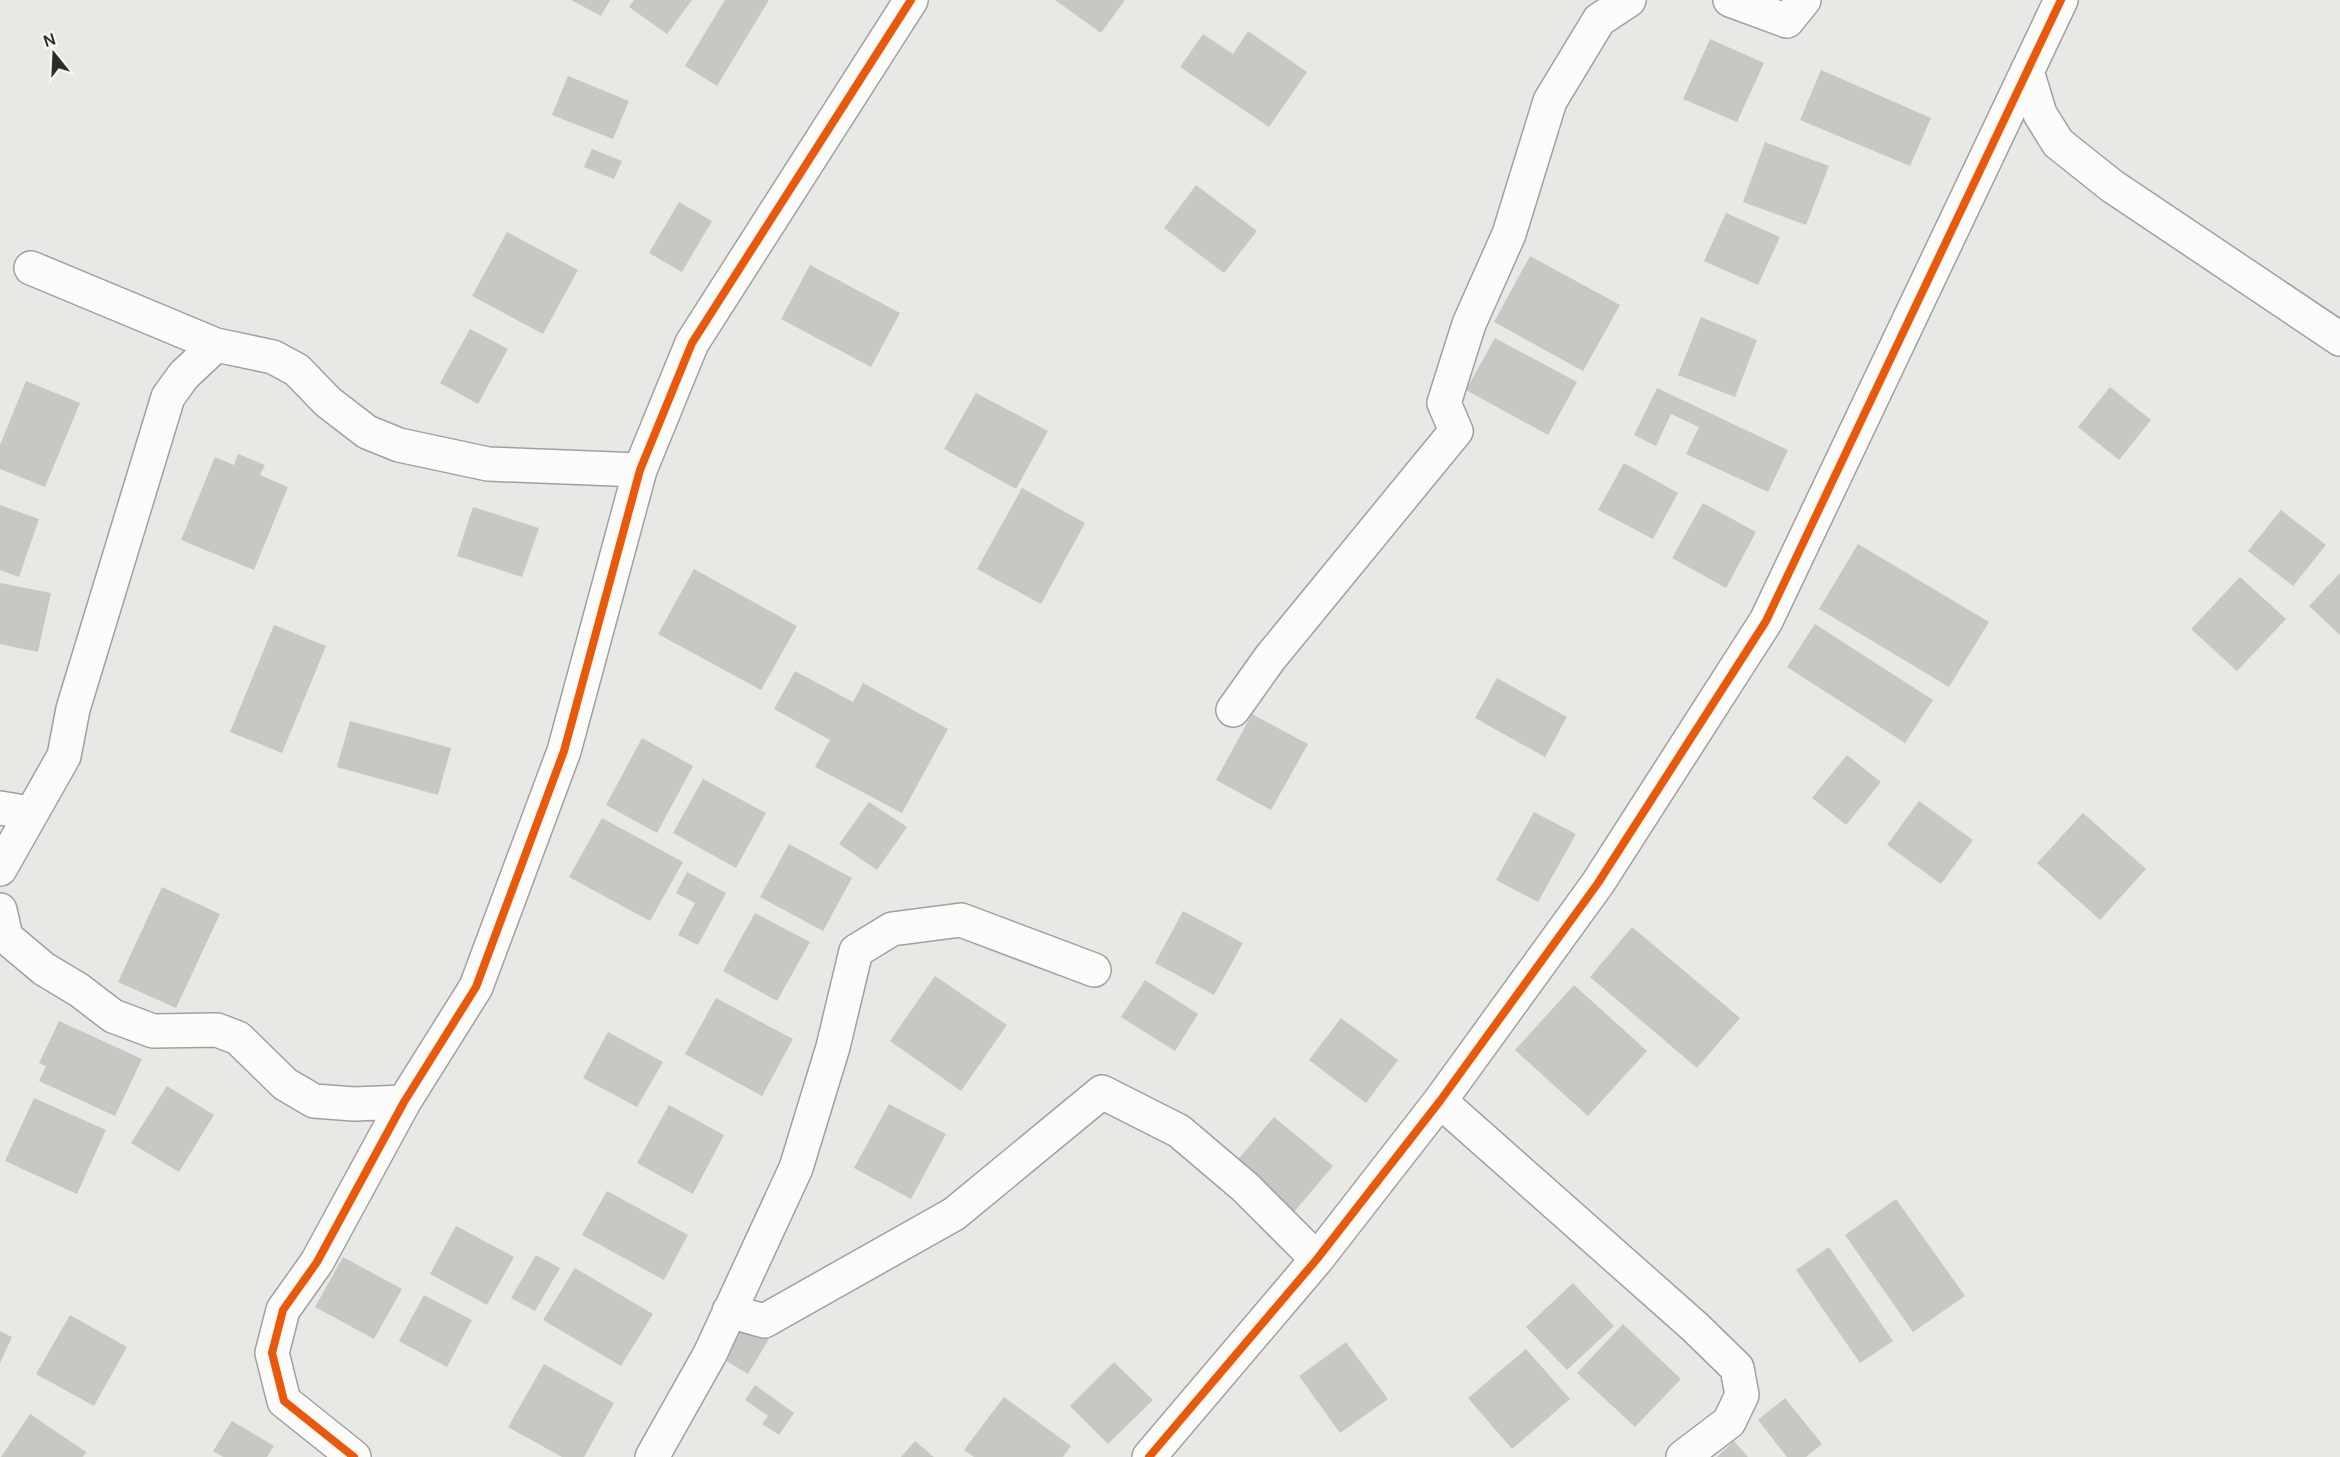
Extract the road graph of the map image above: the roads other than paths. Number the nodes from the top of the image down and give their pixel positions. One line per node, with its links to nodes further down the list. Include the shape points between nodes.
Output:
1 (911, 0): 10 (street, via 692,343)
2 (1629, 0): 11 (street, via 1599,20 1550,101 1509,234 1469,324 1444,403 1456,431 1270,658)
3 (1730, 0): 4 (street, via 1787,21)
4 (1804, 0)
5 (2061, 0): 6 (street)
6 (2027, 70): 8 (street, via 2040,114 2058,143 2112,186); 16 (street, via 1766,621 1598,883)
7 (31, 268): 9 (street)
8 (2340, 339)
9 (216, 345): 10 (street, via 273,357 297,370 328,402 368,432 399,446 488,464); 12 (street, via 184,375 168,397 73,710 64,756)
10 (640, 470): 17 (street, via 564,751 519,877 476,987)
11 (1233, 710)
12 (15, 811): 13 (street)
13 (0, 869)
14 (0, 910): 17 (street, via 6,937 44,969 113,1016 153,1031 217,1030 238,1038 285,1084 314,1101)
15 (1094, 970): 19 (street, via 961,920 892,929 855,951 833,1047 796,1168)
16 (1440, 1101): 18 (street); 23 (street, via 1737,1368 1742,1395 1729,1422)
17 (405, 1102): 20 (street, via 317,1262 283,1310 272,1353 284,1401)
18 (1317, 1259): 19 (street, via 1245,1187 1179,1131 1102,1092 954,1214 765,1321); 22 (street)
19 (729, 1311): 21 (street, via 710,1354)
20 (354, 1457)
21 (652, 1457)
22 (1149, 1457)
23 (1683, 1457)

